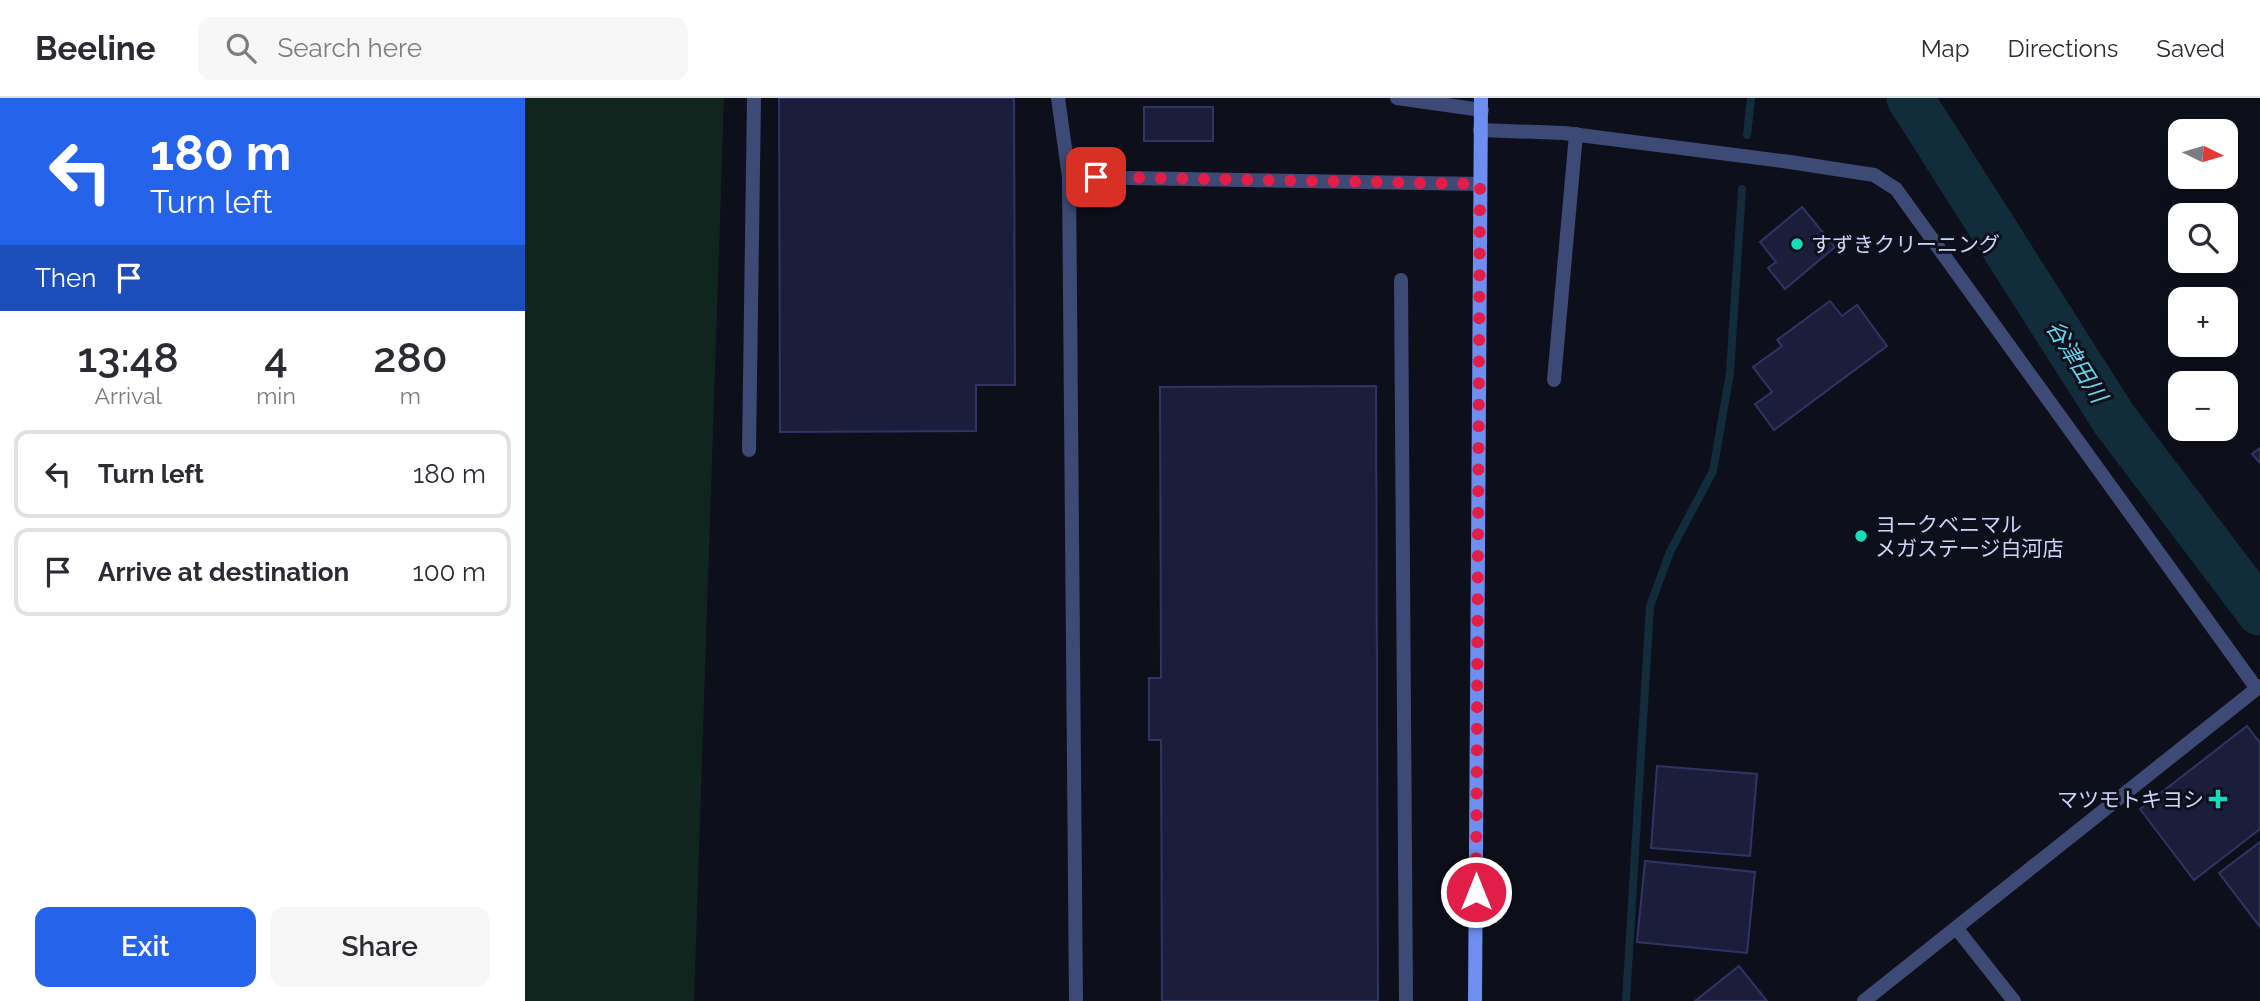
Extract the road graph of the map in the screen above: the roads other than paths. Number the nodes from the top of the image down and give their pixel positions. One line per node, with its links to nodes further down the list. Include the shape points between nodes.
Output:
1 (754, 98): 11 (street)
2 (1058, 98): 7 (street)
3 (1397, 98): 4 (street)
4 (1482, 104): 5 (street)
5 (1480, 130): 6 (street); 8 (street)
6 (1576, 134): 10 (street); 12 (street, via 1874,176 1896,189)
7 (1069, 177): 8 (street); 14 (street)
8 (1480, 184): 16 (street)
9 (1401, 280): 15 (street)
10 (1554, 380)
11 (749, 450)
12 (2258, 688): 13 (street)
13 (1957, 929): 17 (street); 18 (street)
14 (1076, 1001)
15 (1406, 1001)
16 (1475, 1001)
17 (1864, 1001)
18 (2014, 1001)

